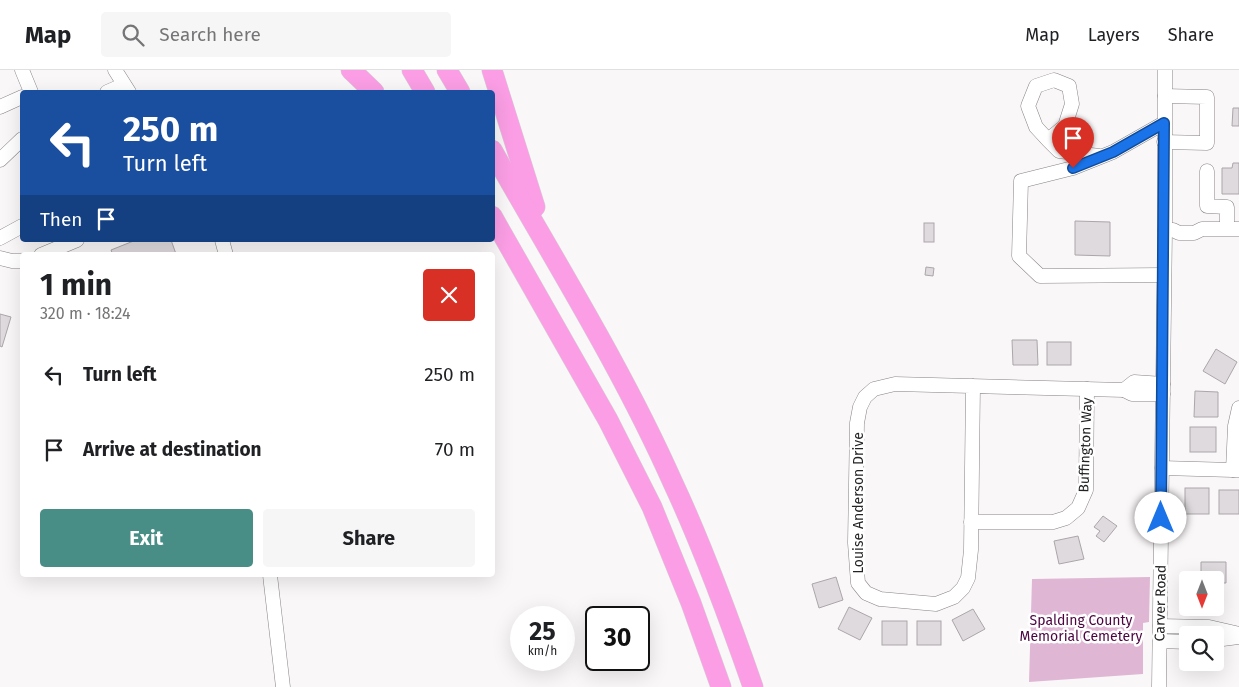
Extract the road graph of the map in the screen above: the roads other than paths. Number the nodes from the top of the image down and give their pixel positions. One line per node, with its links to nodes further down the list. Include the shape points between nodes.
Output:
1 (22, 70): 9 (street)
2 (115, 70): 8 (street)
3 (352, 70): 10 (highway)
4 (412, 70): 11 (highway)
5 (447, 70): 12 (highway)
6 (492, 70): 32 (highway)
7 (1165, 70): 13 (street, Carver Road)
8 (126, 89)
9 (30, 90)
10 (372, 90)
11 (424, 90)
12 (459, 90)
13 (1165, 96): 16 (street, Carver Road); 19 (street, via 1207,97 1207,143)
14 (20, 98): 15 (street)
15 (0, 107)
16 (1164, 123): 19 (street, Carver Road); 21 (street)
17 (1048, 140): 21 (street, via 1059,151)
18 (20, 141): 22 (street)
19 (1164, 142): 28 (street, Carver Road)
20 (495, 155): 32 (highway)
21 (1102, 156): 36 (street, via 1073,168 1021,181 1019,256 1040,276)
22 (1, 158)
23 (1207, 171): 24 (street, via 1207,206)
24 (1233, 206): 27 (street)
25 (495, 221): 41 (highway)
26 (20, 227): 29 (street)
27 (1233, 228): 28 (street, via 1202,229 1194,233)
28 (1169, 230): 36 (street, Carver Road)
29 (0, 238)
30 (490, 242): 41 (highway, via 546,336)
31 (57, 244): 33 (street)
32 (550, 251): 53 (highway, via 610,357 673,482 719,591)
33 (45, 252)
34 (0, 258): 35 (street)
35 (20, 260)
36 (1164, 275): 39 (street, Carver Road)
37 (973, 386): 38 (street, Louise Anderson Drive); 44 (street, Louise Anderson Drive); 44 (street, Louise Anderson Drive, via 895,384 874,389 865,398 857,423 855,543 858,583 866,593 880,599 936,604 954,597 964,588 968,578)
38 (1087, 388): 39 (street, Louise Anderson Drive, via 1124,390 1134,382); 44 (street, Buffington Way, via 1086,490 1078,508 1066,518 1052,522)
39 (1163, 389): 42 (street, Carver Road)
40 (1239, 408): 43 (street, via 1235,426)
41 (608, 420): 52 (highway, via 652,507 692,603)
42 (1162, 468): 43 (street); 46 (street, Carver Road)
43 (1236, 470)
44 (971, 522)
45 (270, 577): 51 (street)
46 (1160, 626): 47 (street, via 1210,627); 49 (street, Carver Road)
47 (1239, 635): 48 (street)
48 (1224, 638)
49 (1160, 641): 50 (street); 54 (street, Carver Road)
50 (1179, 642)
51 (284, 687)
52 (721, 687)
53 (753, 687)
54 (1158, 687)

